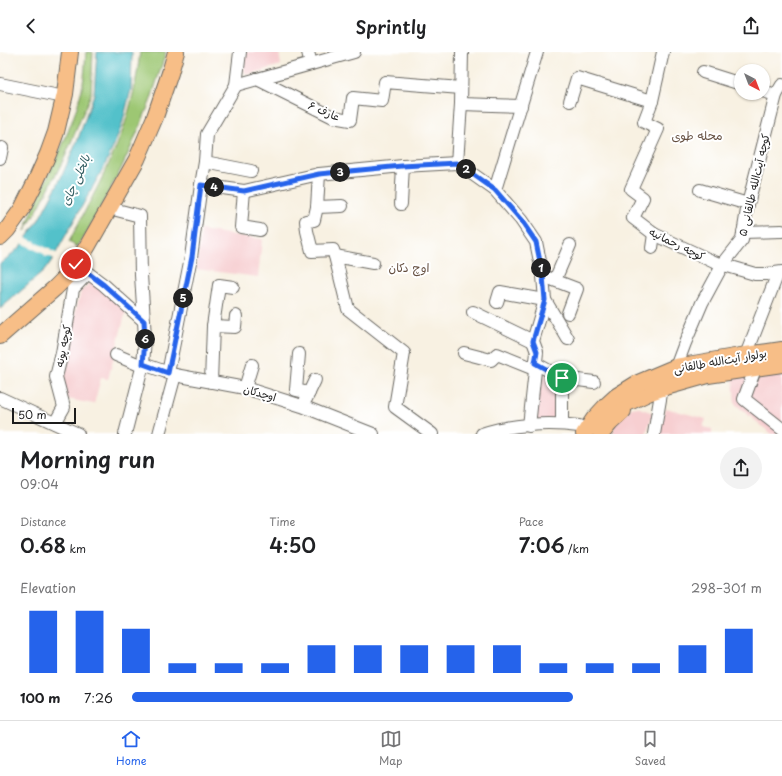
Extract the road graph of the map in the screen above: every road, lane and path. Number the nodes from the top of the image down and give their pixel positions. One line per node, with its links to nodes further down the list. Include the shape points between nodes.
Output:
1 (70, 52): 17 (main road)
2 (176, 52): 35 (main road, via 155,117)
3 (240, 52): 14 (street)
4 (308, 52): 9 (street)
5 (354, 52): 9 (street)
6 (462, 52): 15 (street)
7 (537, 52): 21 (street)
8 (663, 52): 19 (street, کوچه رحمانیه)
9 (311, 64): 11 (street)
10 (704, 72): 12 (street)
11 (257, 79): 14 (street); 15 (street, عارف ۶, via 333,117 350,120 353,98 382,101 385,82)
12 (734, 82)
13 (0, 84): 17 (street)
14 (236, 85): 22 (street, via 207,134)
15 (461, 88): 20 (street)
16 (779, 90): 32 (street, کوچه آیت‌الله طالقانی ۵)
17 (64, 97): 37 (main road, via 56,132 35,184 22,209)
18 (570, 101): 19 (street, via 577,78)
19 (652, 101): 40 (street, کوچه رحمانیه, via 644,122 658,129 631,189 643,198 633,218)
20 (461, 104): 21 (street); 23 (street)
21 (521, 106): 28 (street)
22 (205, 162): 25 (street); 27 (street)
23 (457, 163): 24 (street); 28 (street)
24 (402, 166): 26 (street); 31 (street)
25 (251, 171)
26 (319, 174): 30 (street); 34 (street)
27 (201, 185): 30 (street); 72 (street, via 192,257)
28 (495, 190): 48 (street, via 536,242)
29 (700, 190): 32 (street)
30 (244, 191): 36 (street, via 241,227)
31 (401, 204)
32 (748, 204): 39 (street, کوچه آیت‌الله طالقانی ۵)
33 (342, 206): 34 (street)
34 (317, 207): 43 (street, via 314,220 306,221 312,251 332,250)
35 (109, 208): 46 (main road); 56 (street, via 140,216)
36 (260, 230)
37 (2, 231)
38 (782, 231): 39 (street)
39 (743, 232): 45 (street, کوچه آیت‌الله طالقانی ۵, via 742,240)
40 (654, 234): 42 (street); 45 (street, کوچه رحمانیه)
41 (570, 245): 49 (street)
42 (652, 248)
43 (335, 256): 44 (street); 92 (street, via 348,309 404,353 395,407)
44 (373, 263)
45 (723, 264): 47 (street, کوچه رحمانیه, via 755,274); 70 (street, کوچه آیت‌الله طالقانی ۵, via 702,303)
46 (82, 268): 56 (street); 58 (main road, via 69,274); 83 (street, کوچه پونه, via 73,289 56,377 64,407)
47 (780, 272): 65 (street)
48 (543, 276): 49 (street); 51 (street)
49 (555, 280): 54 (street, via 577,289)
50 (233, 287): 57 (street, via 219,285)
51 (545, 300): 52 (street, via 500,292); 59 (street); 60 (street)
52 (497, 302)
53 (473, 312): 60 (street)
54 (568, 313)
55 (236, 316): 57 (street, via 235,327)
56 (144, 321): 67 (street)
57 (213, 326): 75 (street)
58 (0, 336)
59 (568, 339)
60 (533, 341): 69 (street, via 537,352)
61 (782, 350): 65 (main road, بولوار آیت‌الله طالقانی)
62 (464, 352): 69 (street, via 491,360 497,354)
63 (299, 354): 79 (street, via 296,390)
64 (116, 355): 67 (street, اوچدکان)
65 (746, 355): 70 (main road, بولوار آیت‌الله طالقانی)
66 (782, 364): 71 (main road, بولوار آیت‌الله طالقانی)
67 (143, 365): 72 (street, اوچدکان); 89 (street)
68 (252, 365): 77 (street)
69 (535, 366): 73 (street); 85 (street)
70 (676, 367): 78 (main road, بولوار آیت‌الله طالقانی)
71 (755, 369): 78 (main road, بولوار آیت‌الله طالقانی, via 708,375); 86 (street, via 744,399)
72 (171, 374): 75 (street, اوچدکان); 90 (street)
73 (562, 378): 76 (street); 84 (street)
74 (315, 380): 79 (street)
75 (211, 382): 77 (street, اوچدکان)
76 (594, 382)
77 (245, 388): 82 (street, اوچدکان)
78 (649, 388): 81 (main road, بولوار آیت‌الله طالقانی); 87 (main road, via 625,385 614,389 604,397); 94 (main road); 95 (street)
79 (308, 393): 82 (street)
80 (0, 398): 83 (street)
81 (618, 401): 87 (main road, via 606,406); 94 (main road, via 607,416)
82 (302, 406): 91 (street, اوچدکان)
83 (55, 423): 88 (street)
84 (562, 424): 85 (street); 87 (street)
85 (529, 426): 93 (street)
86 (782, 429)
87 (579, 431)
88 (78, 434)
89 (126, 434)
90 (159, 434)
91 (372, 434)
92 (432, 434)
93 (482, 434)
94 (601, 434)
95 (654, 434)

